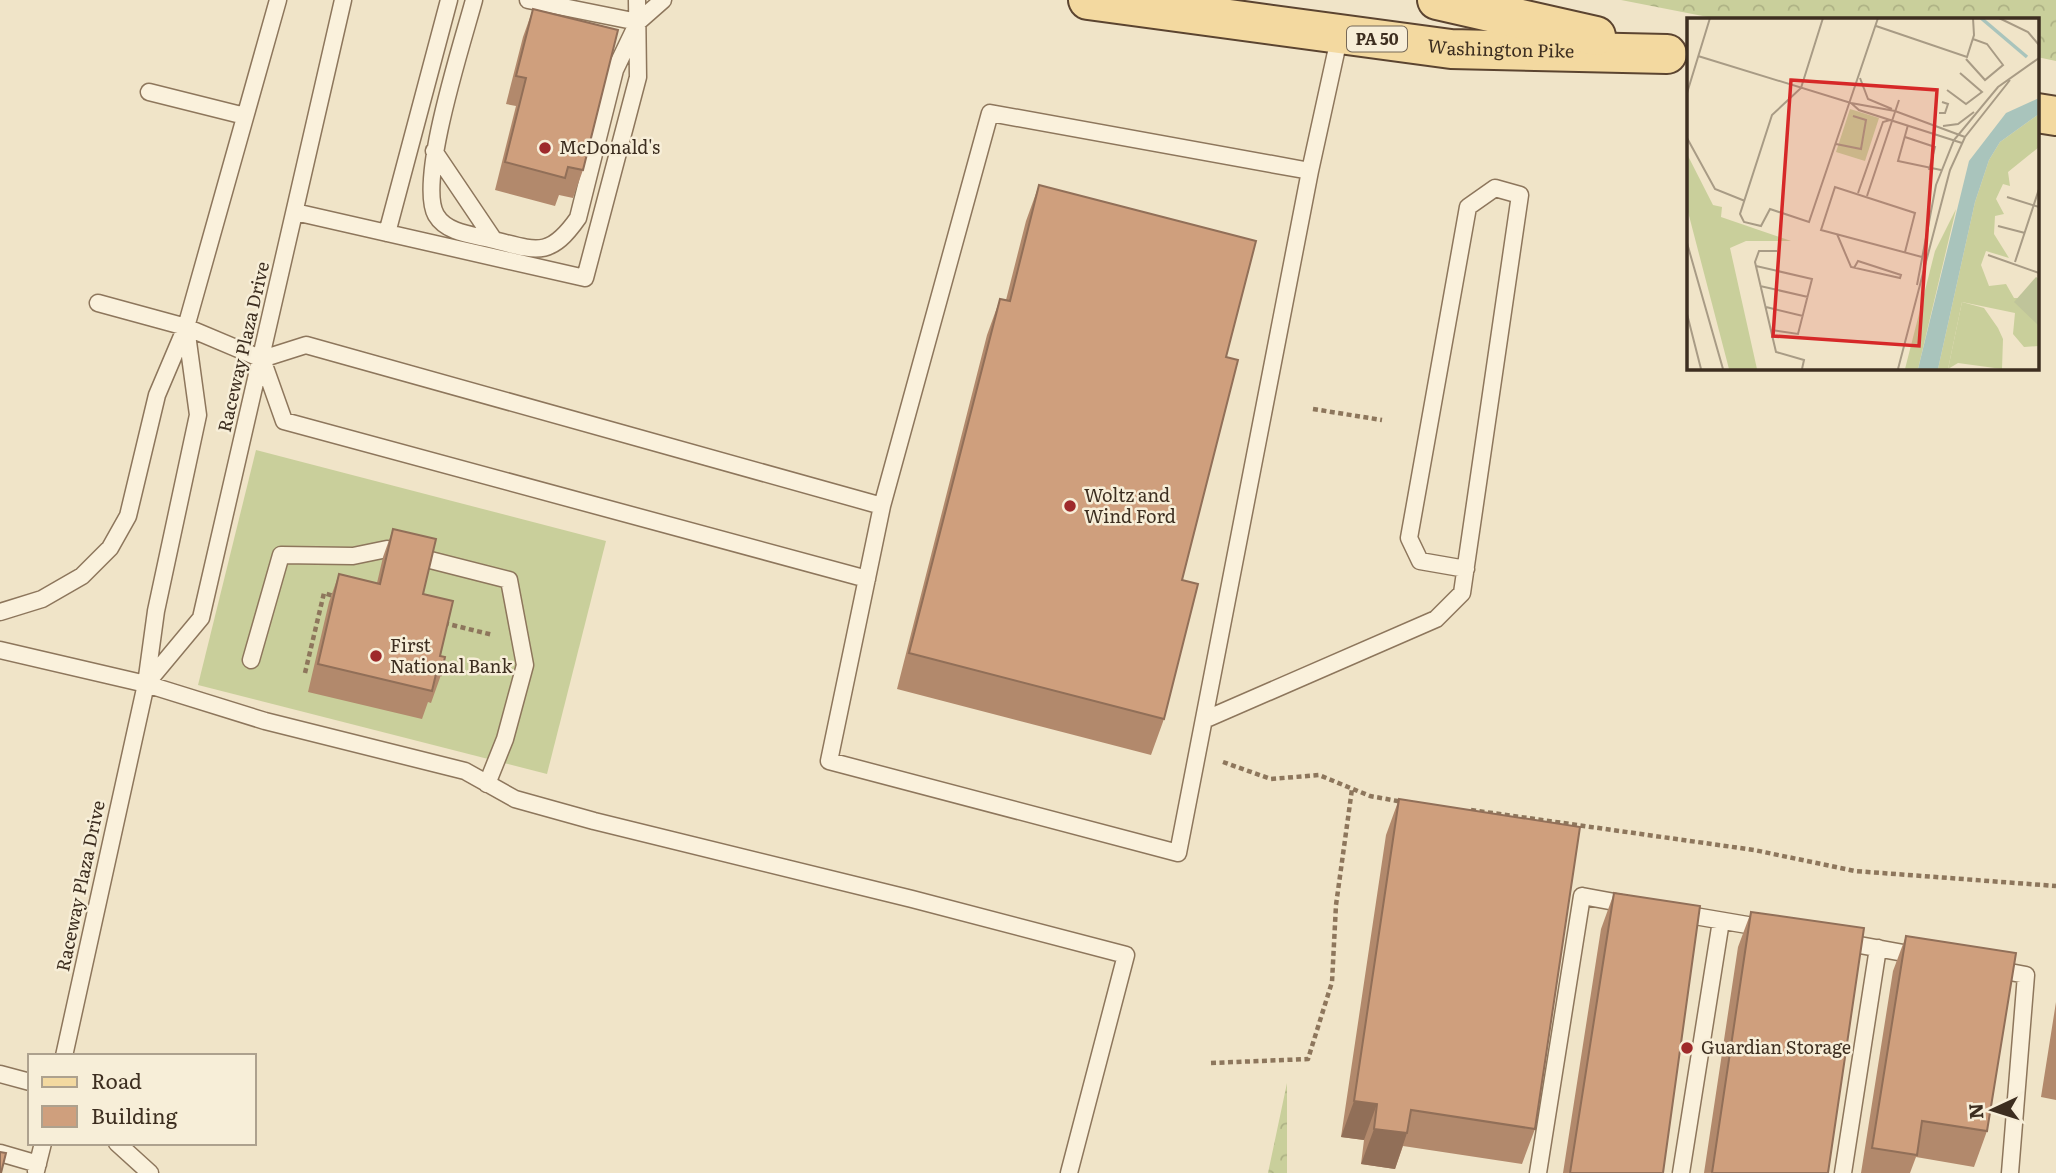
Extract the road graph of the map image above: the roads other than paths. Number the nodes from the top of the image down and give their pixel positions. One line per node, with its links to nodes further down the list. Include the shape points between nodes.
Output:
1 (278, 0): 15 (lane, Raceway Plaza Drive)
2 (343, 0): 19 (lane, Raceway Plaza Drive)
3 (449, 0): 20 (lane)
4 (474, 0): 17 (lane)
5 (528, 0): 10 (lane)
6 (637, 0): 10 (lane)
7 (663, 0): 10 (lane)
8 (1088, 0): 11 (main road, Washington Pike / PA 50)
9 (1437, 0): 12 (main road, Washington Pike / PA 50)
10 (638, 22): 20 (lane, via 639,77 585,278); 21 (lane, via 615,70 578,218 564,238 546,248)
11 (1340, 34): 12 (main road, Washington Pike / PA 50, via 1451,49); 18 (lane)
12 (1678, 55)
13 (149, 92): 15 (lane)
14 (2038, 113): 16 (main road)
15 (245, 116): 23 (lane, Raceway Plaza Drive)
16 (2056, 116)
17 (434, 152): 21 (lane); 21 (lane, via 431,192 436,215 452,229)
18 (1310, 171): 25 (lane, via 990,113); 32 (lane)
19 (295, 212): 20 (lane); 24 (lane, Raceway Plaza Drive)
20 (387, 233)
21 (494, 240)
22 (98, 303): 23 (lane)
23 (186, 327): 24 (lane); 28 (lane, via 157,395 128,516 110,548 82,576 42,599); 31 (lane, Raceway Plaza Drive, via 198,415 156,611)
24 (262, 359): 25 (lane, via 306,345); 27 (lane, via 284,421); 31 (lane, Raceway Plaza Drive, via 201,618)
25 (882, 506): 27 (lane)
26 (1466, 569): 26 (lane, via 1520,195 1495,188 1468,207 1409,538 1420,561); 32 (lane, via 1462,593 1436,619)
27 (867, 579): 32 (lane, via 829,761 1178,853)
28 (0, 612)
29 (0, 649): 31 (lane)
30 (251, 660): 33 (lane, via 281,555 353,556 387,549 509,580 525,665)
31 (146, 684): 33 (lane, via 265,722 465,771); 40 (lane, Raceway Plaza Drive)
32 (1204, 720)
33 (487, 784): 48 (lane, via 515,799 594,821 1126,955)
34 (1721, 920): 35 (lane); 49 (lane, via 1582,896); 50 (lane)
35 (1787, 932)
36 (1826, 939): 37 (lane)
37 (1878, 948): 38 (lane); 51 (lane)
38 (1932, 958)
39 (1972, 965): 52 (lane, via 2026,975)
40 (64, 1054)
41 (0, 1074): 42 (lane)
42 (28, 1081)
43 (43, 1145): 46 (lane)
44 (119, 1145): 47 (lane)
45 (0, 1153): 46 (lane)
46 (37, 1168)
47 (150, 1173)
48 (1069, 1173)
49 (1538, 1173)
50 (1681, 1173)
51 (1843, 1173)
52 (2010, 1173)

